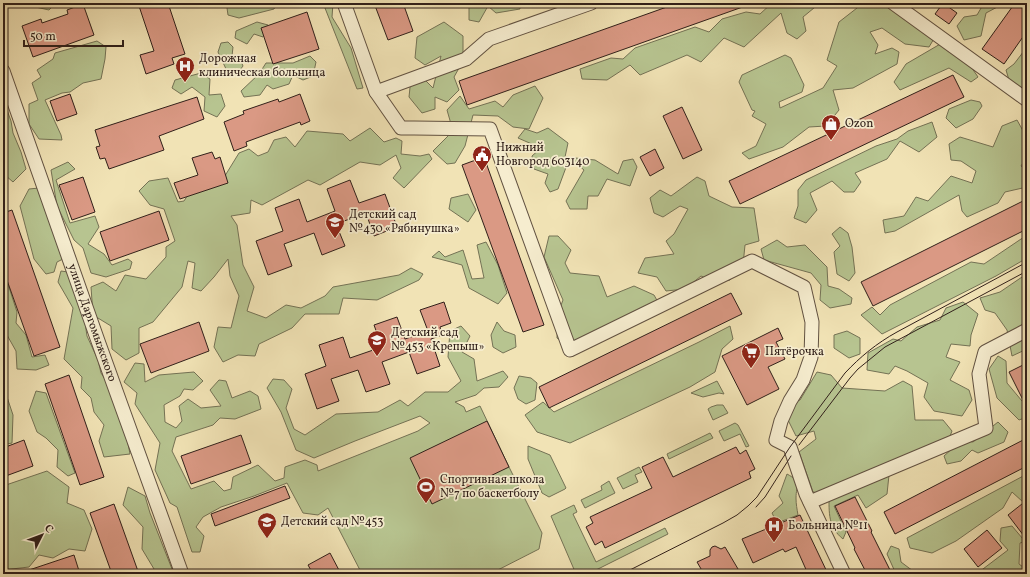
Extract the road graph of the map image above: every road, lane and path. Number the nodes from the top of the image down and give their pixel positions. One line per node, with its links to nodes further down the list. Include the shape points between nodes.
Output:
1 (344, 3): 5 (street)
2 (591, 3): 5 (street, via 489,39 466,59)
3 (892, 3): 6 (street)
4 (3, 72): 9 (street, улица Даргомыжского)
5 (376, 92): 8 (street, via 401,128 490,129 570,350 752,261 804,287 812,322 810,357 802,380 781,421 776,440 790,447)
6 (1027, 100)
7 (1027, 330): 8 (street, via 985,352 979,374 986,428)
8 (810, 502): 10 (street)
9 (182, 574)
10 (844, 574)

